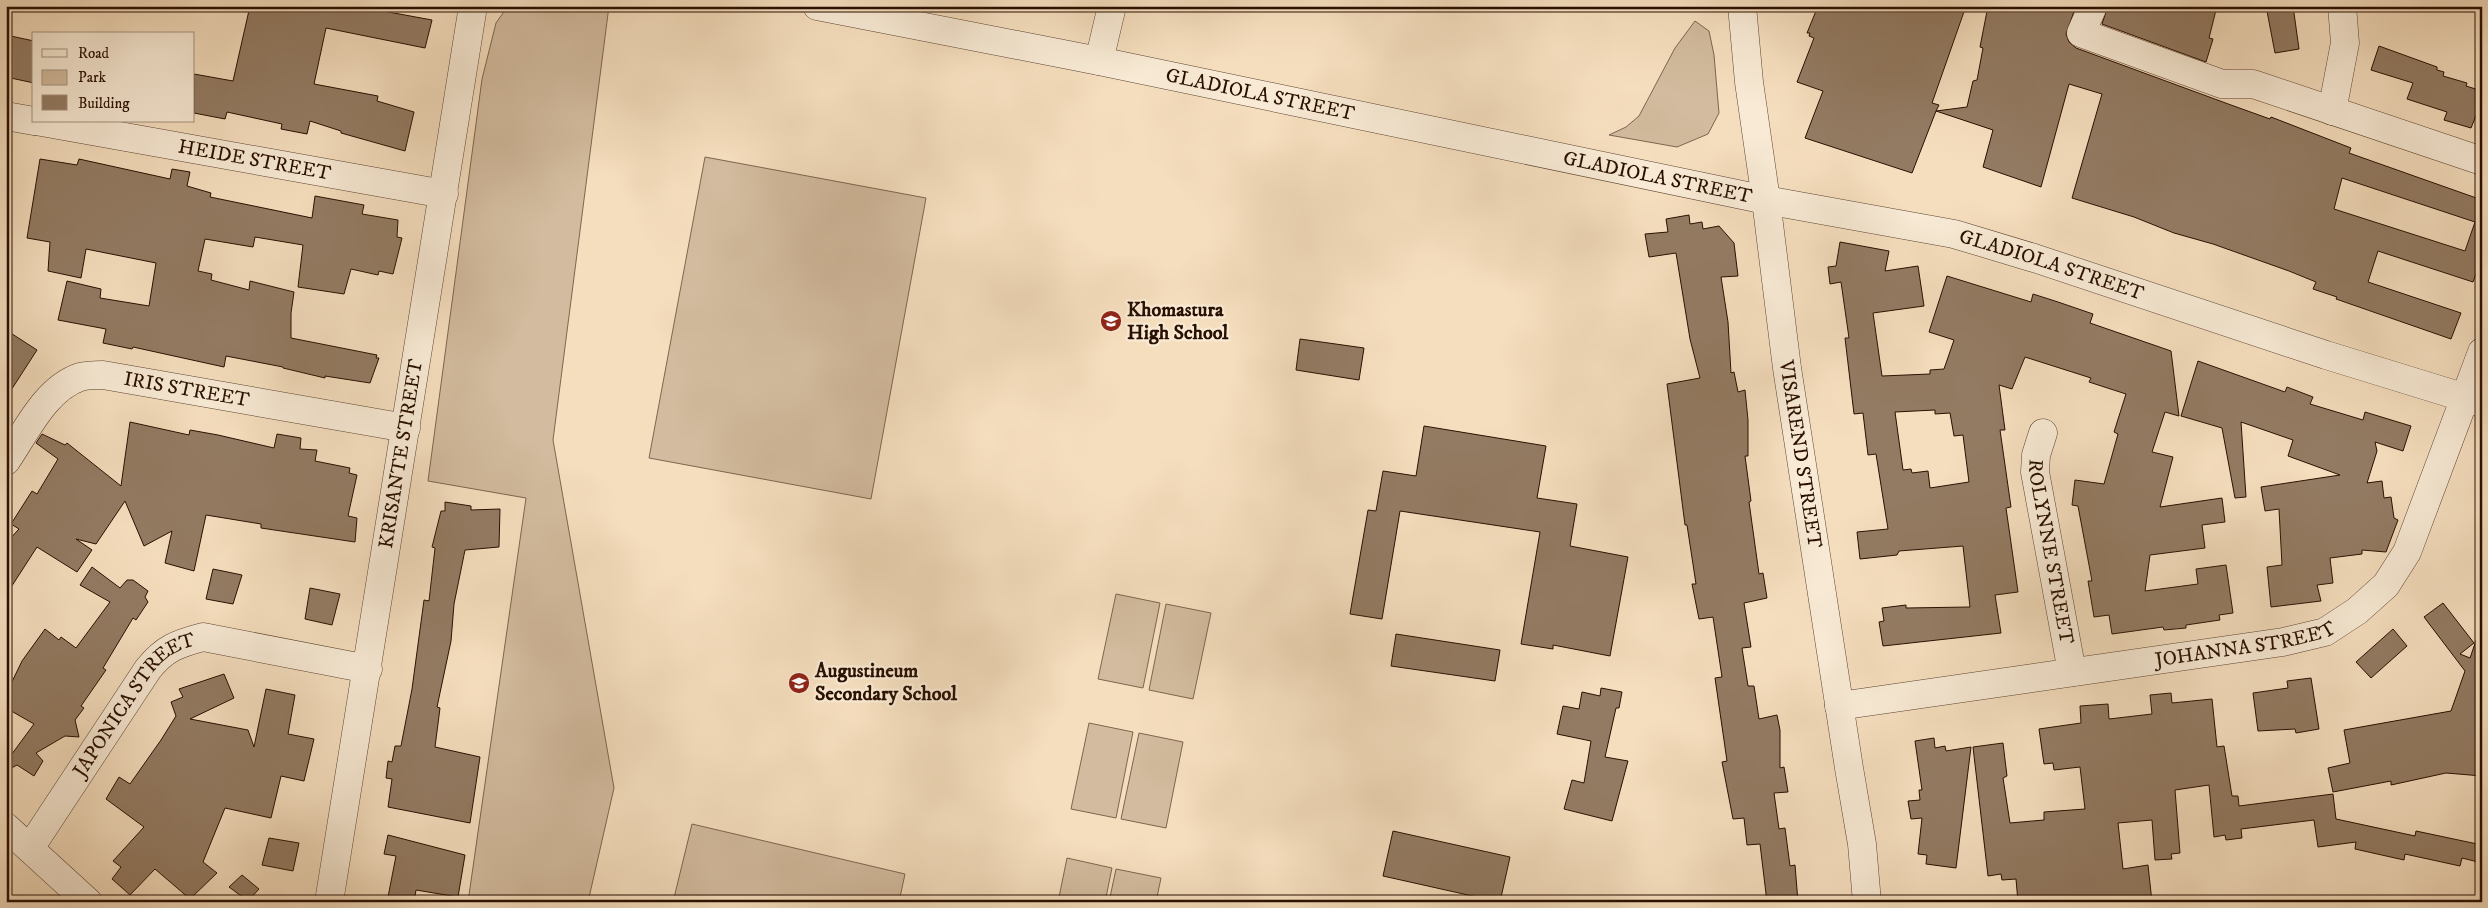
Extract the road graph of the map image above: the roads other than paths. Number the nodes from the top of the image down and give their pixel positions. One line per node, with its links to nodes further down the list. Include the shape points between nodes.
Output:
1 (473, 6): 13 (street, KRISANTE STREET)
2 (817, 6): 7 (street, GLADIOLA STREET)
3 (1112, 6): 7 (street)
4 (1742, 6): 14 (street, VISAREND STREET)
5 (2093, 6): 8 (street, via 2081,33 2222,84 2253,84)
6 (2342, 6): 8 (street, via 2345,43)
7 (1099, 61): 14 (street, GLADIOLA STREET)
8 (2332, 111): 12 (street)
9 (6, 116): 10 (street, HEIDE STREET)
10 (32, 120)
11 (41, 122): 13 (street, HEIDE STREET)
12 (2482, 161)
13 (444, 194): 17 (street, KRISANTE STREET)
14 (1766, 200): 16 (street, GLADIOLA STREET, via 1954,234); 22 (street, VISAREND STREET, via 1787,368)
15 (2482, 352): 16 (street, JOHANNA STREET)
16 (2473, 400): 21 (street, JOHANNA STREET, via 2407,552 2386,586 2356,611 2325,632 2283,642)
17 (406, 428): 19 (street, IRIS STREET, via 103,375 81,377 62,386 49,398); 20 (street, KRISANTE STREET)
18 (2043, 433): 21 (street, ROLYNNE STREET, via 2035,472)
19 (6, 461)
20 (368, 669): 24 (street, JAPONICA STREET, via 203,637 182,642 162,652 148,668); 26 (street, KRISANTE STREET)
21 (2072, 672): 22 (street, JOHANNA STREET)
22 (1839, 706): 27 (street, VISAREND STREET, via 1862,844)
23 (6, 827): 24 (street)
24 (30, 848): 25 (street)
25 (88, 902)
26 (329, 902)
27 (1867, 902)

